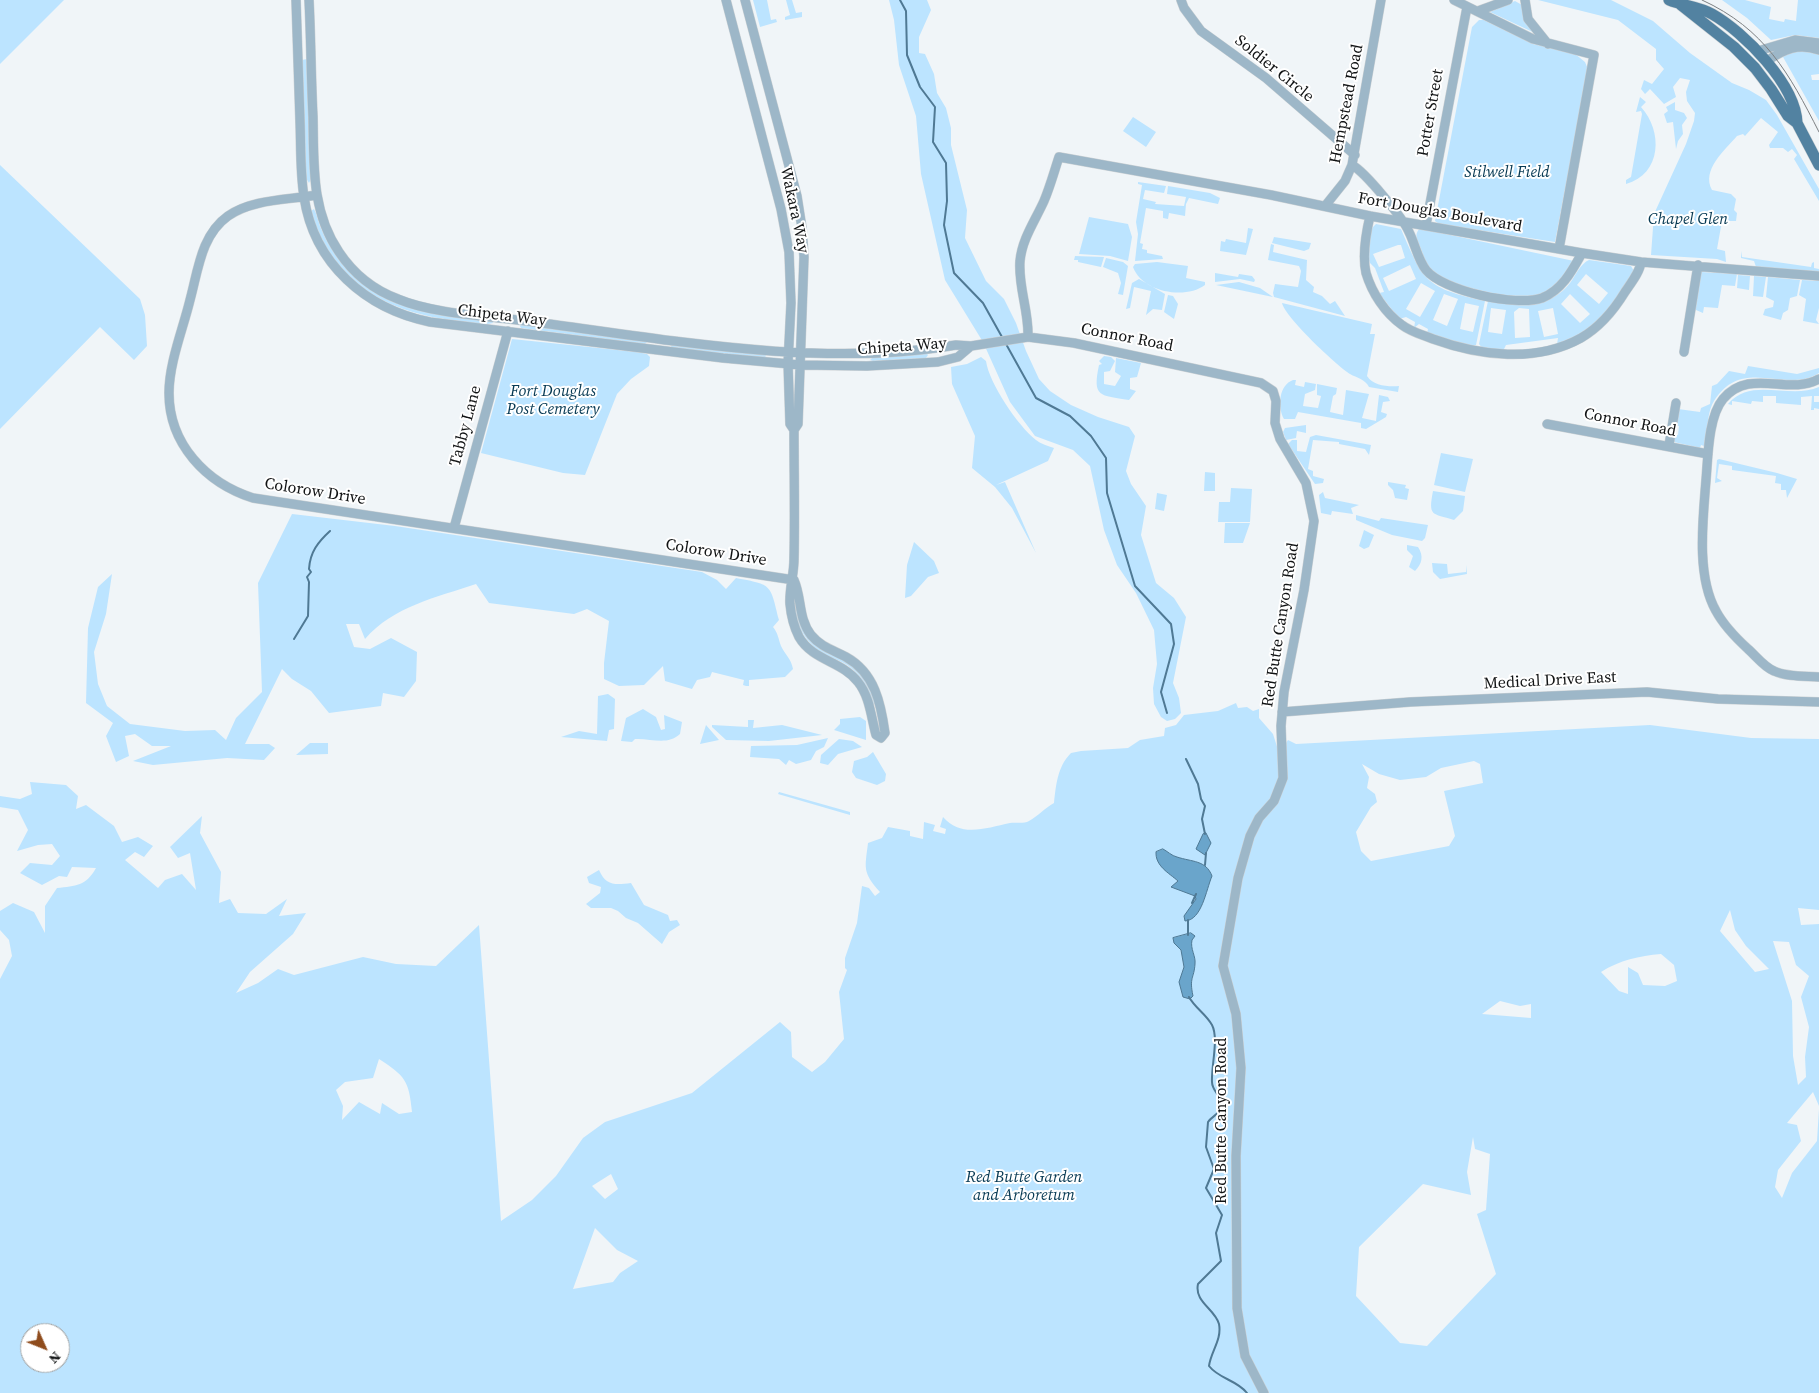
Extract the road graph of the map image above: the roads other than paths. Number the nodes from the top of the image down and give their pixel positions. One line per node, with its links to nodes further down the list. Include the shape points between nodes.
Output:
1 (296, 0): 25 (street, Chipeta Way)
2 (309, 0): 24 (street, Chipeta Way)
3 (726, 0): 38 (street, Wakara Way, via 787,236 791,286)
4 (745, 0): 39 (street, Wakara Way, via 800,216 804,257)
5 (1182, 0): 21 (street, Soldier Circle, via 1201,31 1266,78)
6 (1381, 0): 21 (street, Hempstead Road)
7 (1454, 0): 12 (street)
8 (1508, 0): 13 (street)
9 (1525, 0): 16 (street, via 1528,19)
10 (1669, 0): 11 (main road)
11 (1681, 4): 14 (main road); 18 (main road, via 1712,14)
12 (1467, 6): 13 (street); 29 (street, Potter Street)
13 (1478, 11): 16 (street, via 1500,25)
14 (1690, 13): 19 (main road, via 1718,24); 20 (main road, via 1750,62 1788,116)
15 (1819, 43): 18 (street, via 1795,40)
16 (1548, 44): 30 (street, via 1594,55)
17 (1819, 50): 19 (street, via 1795,46)
18 (1758, 51): 19 (main road)
19 (1767, 61): 20 (main road, via 1796,111)
20 (1797, 123): 23 (main road)
21 (1355, 155): 22 (street, Hempstead Road)
22 (1352, 165): 26 (street, Hempstead Road, via 1345,181); 28 (street, via 1364,173)
23 (1819, 165)
24 (316, 195): 25 (street, Colorow Drive); 38 (street, Chipeta Way, via 327,230 346,261 374,286 409,304 668,339)
25 (304, 197): 35 (street, Chipeta Way, via 314,232 328,258 343,277 372,300 417,319); 50 (street, Colorow Drive, via 238,210 219,224 207,240 170,379 170,405 182,443 196,464 210,477 253,498)
26 (1324, 206): 27 (street, Fort Douglas Boulevard); 36 (street, Fort Douglas Boulevard, via 1059,157 1020,259 1019,275)
27 (1370, 216): 28 (street, Fort Douglas Boulevard); 32 (street, via 1364,260 1366,272 1384,308 1414,332 1476,352 1534,352 1561,347 1581,338 1614,310)
28 (1401, 221): 29 (street, Fort Douglas Boulevard); 31 (street, via 1424,269 1434,278 1461,291 1486,296 1541,298 1562,284)
29 (1426, 226): 30 (street, Fort Douglas Boulevard)
30 (1559, 249): 31 (street, Fort Douglas Boulevard)
31 (1582, 253): 32 (street, Fort Douglas Boulevard)
32 (1642, 262): 33 (street, Fort Douglas Boulevard)
33 (1698, 265): 34 (street, Fort Douglas Boulevard); 40 (street)
34 (1819, 276)
35 (508, 331): 41 (street, Chipeta Way); 50 (street, Tabby Lane)
36 (1028, 337): 37 (street, Connor Road); 44 (street, Connor Road, via 1187,366 1261,383)
37 (971, 346): 39 (street, Chipeta Way, via 868,354); 42 (street, Chipeta Way, via 958,357 938,362 867,366)
38 (788, 351): 39 (street, Chipeta Way); 41 (street, Wakara Way)
39 (800, 352): 42 (street, Wakara Way)
40 (1684, 352)
41 (788, 363): 42 (street, Chipeta Way); 47 (street, Wakara Way, via 790,424)
42 (801, 364): 47 (street, Wakara Way, via 798,424)
43 (1819, 379): 49 (street, via 1801,384 1754,382 1730,391 1721,400 1713,418)
44 (1273, 391): 54 (street, Red Butte Canyon Road, via 1275,423 1306,484 1314,521)
45 (1676, 403): 48 (street)
46 (1547, 424): 48 (street, Connor Road)
47 (794, 430): 51 (street, Wakara Way)
48 (1669, 445): 49 (street, Connor Road)
49 (1708, 454): 52 (street, via 1702,527 1707,587 1716,612 1729,630 1769,669 1780,674)
50 (454, 528): 51 (street, Colorow Drive)
51 (794, 580): 51 (street, Wakara Way, via 789,592 790,604 799,637 817,656 848,672 859,682 866,694 876,735 881,738 885,733 883,720 872,684 854,662 812,636 802,618)
52 (1819, 677)
53 (1819, 702): 54 (street, Medical Drive East, via 1718,699 1647,692 1410,702)
54 (1282, 712): 55 (street, Red Butte Canyon Road, via 1283,778 1274,801 1259,818 1250,836 1238,878 1223,966 1236,1014 1241,1068 1236,1156 1237,1308 1245,1356)
55 (1264, 1393)

